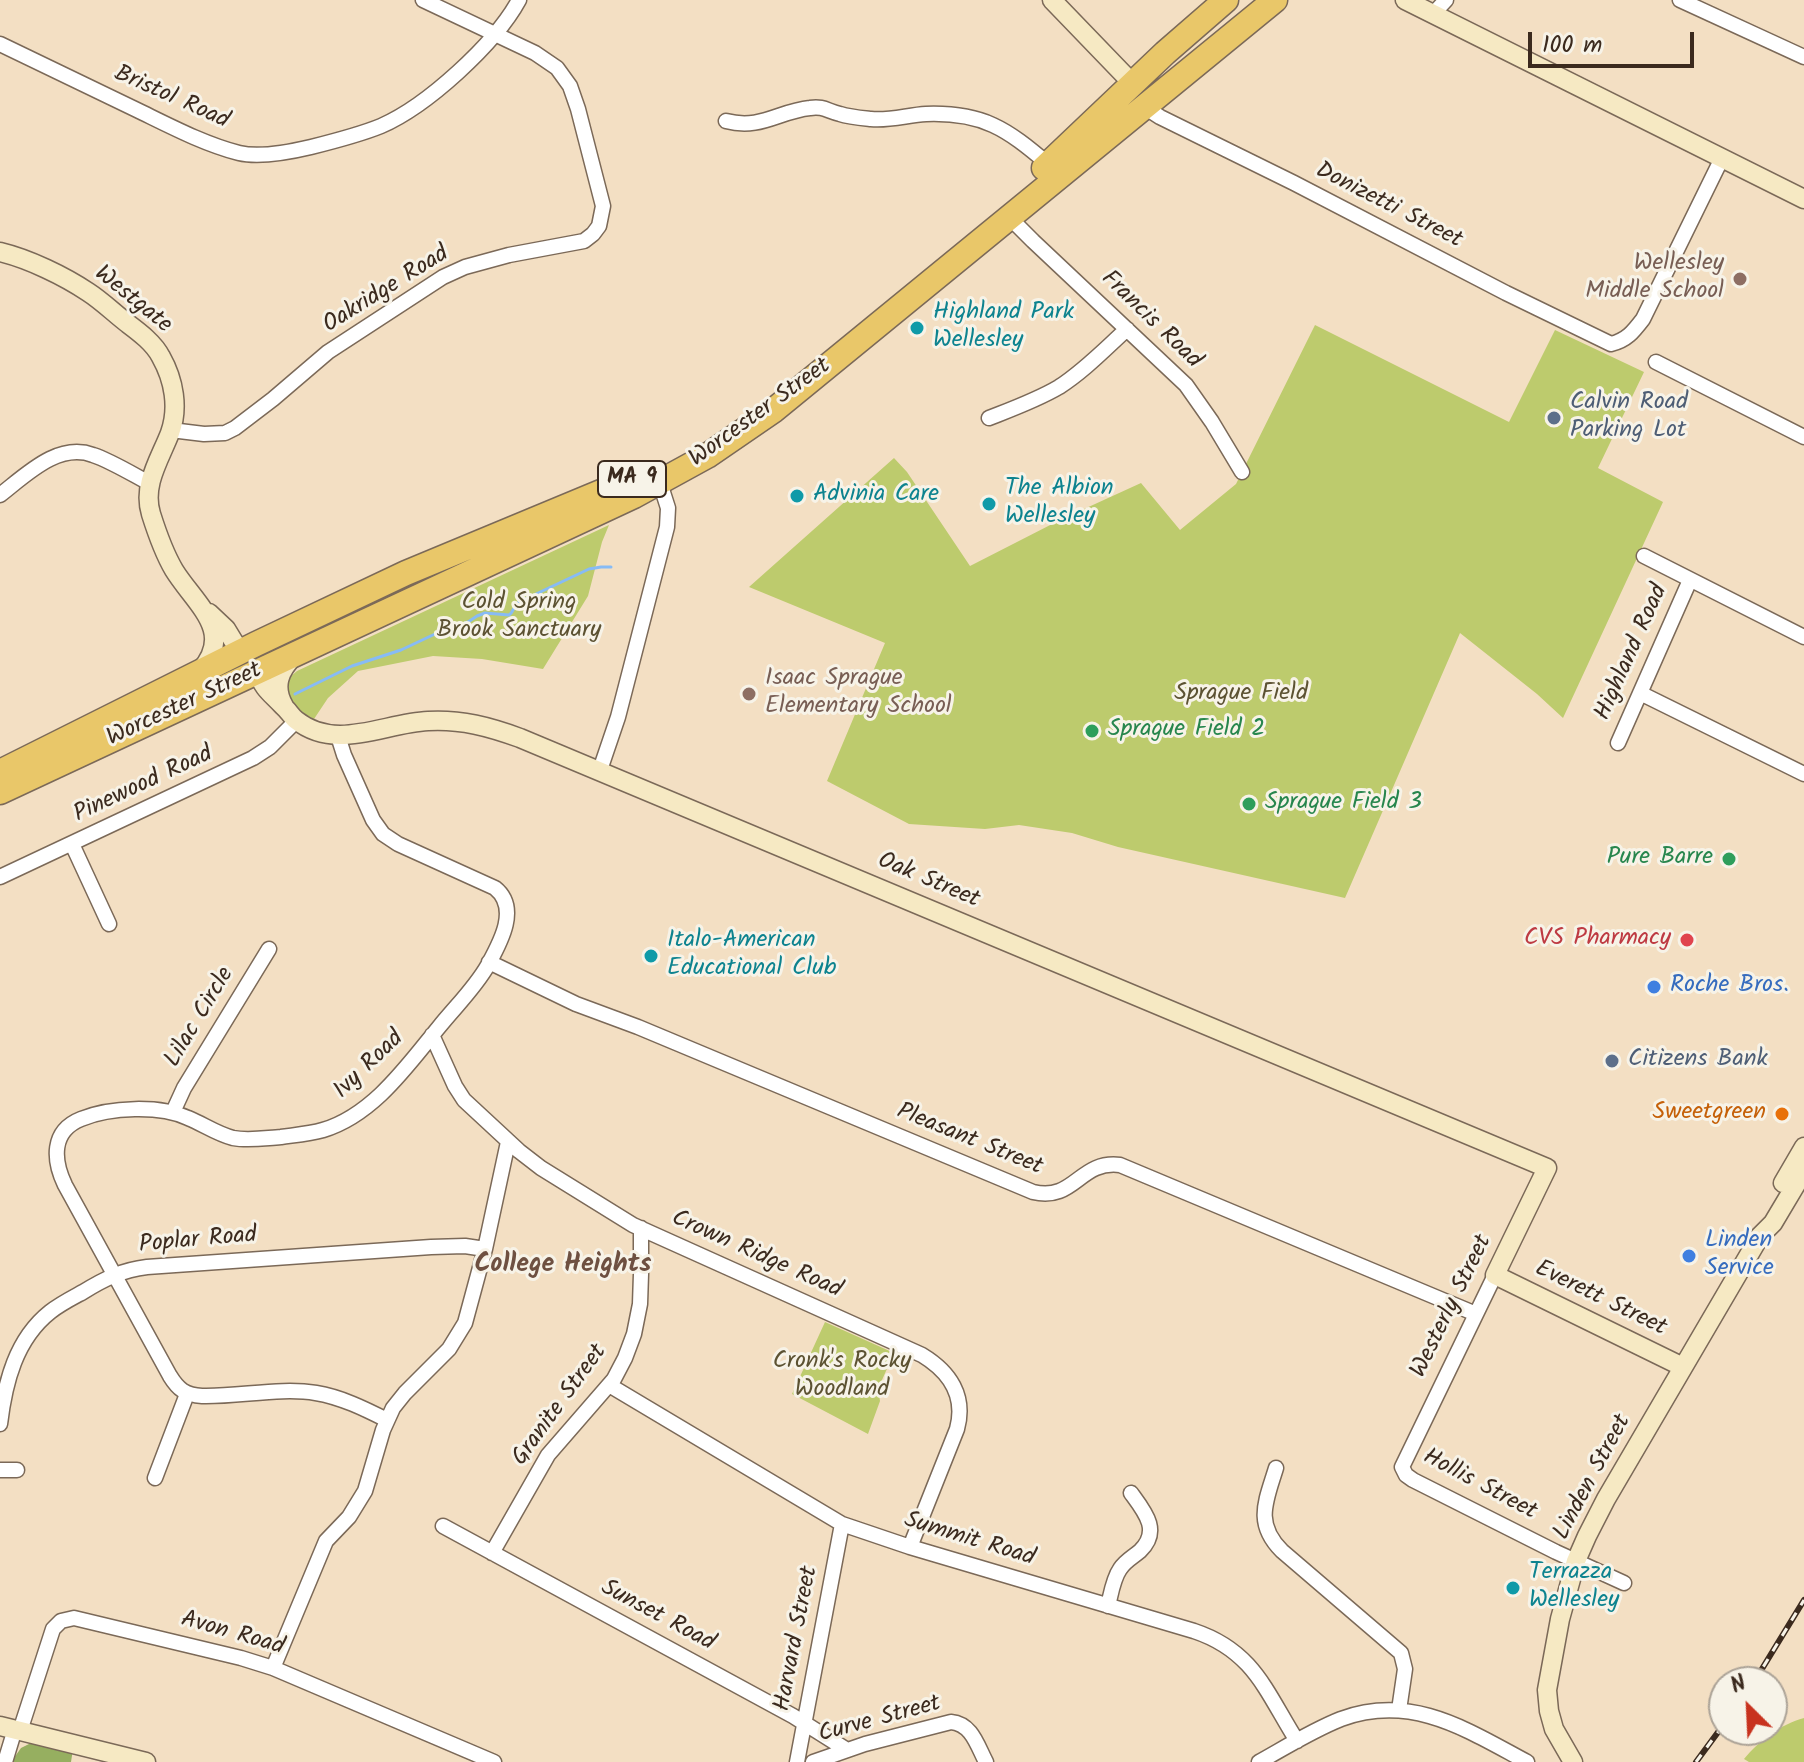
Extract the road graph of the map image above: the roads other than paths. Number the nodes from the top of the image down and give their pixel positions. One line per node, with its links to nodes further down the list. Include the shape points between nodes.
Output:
1 (423, 0): 10 (street)
2 (519, 0): 10 (street, Bristol Road)
3 (1052, 0): 15 (street)
4 (1226, 0): 12 (highway, Worcester Street / MA 9)
5 (1275, 0): 14 (highway, Worcester Street / MA 9)
6 (1405, 0): 9 (street)
7 (1446, 0): 9 (street)
8 (1680, 0): 13 (street)
9 (1433, 14): 17 (street)
10 (497, 34): 11 (street, Bristol Road, via 417,106 382,125 283,153 241,154); 25 (street, Oakridge Road, via 557,68 570,86 603,206 593,234 584,241 509,255 443,277 328,352 225,433)
11 (0, 44)
12 (1175, 44): 14 (highway, via 1180,59); 15 (highway, Worcester Street / MA 9)
13 (1804, 57)
14 (1191, 67): 15 (highway, Worcester Street / MA 9)
15 (1138, 95): 17 (street, Donizetti Street, via 1160,117 1615,343 1643,319); 18 (highway, Worcester Street / MA 9); 20 (highway, Worcester Street / MA 9)
16 (726, 121): 18 (street, via 742,125 821,106 874,120 964,116 995,124)
17 (1722, 158): 19 (street)
18 (1048, 164): 34 (highway, Worcester Street / MA 9, via 777,388 700,442 618,486 415,568)
19 (1804, 199)
20 (1009, 217): 22 (street, Francis Road); 29 (highway, Worcester Street / MA 9, via 759,421)
21 (0, 252): 25 (street, Westgate, via 89,293 143,336 160,354 171,378)
22 (1127, 329): 24 (street, via 1059,386); 27 (street, Francis Road, via 1186,385)
23 (1656, 362): 26 (street)
24 (989, 418)
25 (171, 430): 28 (street, Westgate)
26 (1804, 437)
27 (1242, 472)
28 (149, 483): 30 (street, via 83,452 52,457); 33 (street, Westgate, via 149,509 163,548)
29 (660, 483): 37 (highway, Worcester Street / MA 9); 45 (street, via 667,527)
30 (0, 495)
31 (1644, 556): 32 (street)
32 (1690, 580): 35 (street); 40 (street, Highland Road)
33 (201, 606): 36 (street, Westgate, via 226,629); 39 (street, Westgate, via 215,643)
34 (293, 626): 36 (highway, Worcester Street / MA 9); 38 (highway, via 269,647)
35 (1804, 637)
36 (240, 652): 39 (highway, Worcester Street / MA 9); 41 (highway, via 227,677)
37 (299, 652): 38 (highway, Worcester Street / MA 9); 42 (street, via 279,678 278,693)
38 (257, 672): 41 (highway, Worcester Street / MA 9); 42 (street, Oak Street, via 268,693)
39 (199, 673): 46 (highway, Worcester Street / MA 9)
40 (1640, 693): 44 (street, Highland Road); 47 (street)
41 (199, 700): 48 (highway, Worcester Street / MA 9)
42 (290, 713): 43 (street, Oak Street, via 312,729); 49 (street, Pinewood Road, via 270,747 253,758)
43 (338, 736): 45 (street, Oak Street, via 417,721 470,723); 53 (street, Ivy Road, via 383,834 503,896 507,920)
44 (1618, 743)
45 (600, 770): 58 (street, Oak Street)
46 (0, 772)
47 (1804, 774)
48 (0, 792)
49 (72, 844): 50 (street, Pinewood Road); 51 (street)
50 (0, 877)
51 (109, 924)
52 (269, 949): 55 (street, Lilac Circle)
53 (489, 962): 54 (street, Ivy Road); 65 (street, Pleasant Street, via 576,1004 1027,1190 1055,1193 1090,1169 1120,1165)
54 (432, 1035): 55 (street, Ivy Road, via 373,1101 323,1130 241,1139); 56 (street, Crown Ridge Road, via 460,1096)
55 (173, 1112): 63 (street, Ivy Road, via 93,1115 68,1126 57,1145 60,1173)
56 (508, 1142): 60 (street, Crown Ridge Road); 62 (street)
57 (1804, 1147): 61 (street, Linden Street, via 1764,1217)
58 (1547, 1168): 64 (street, Westerly Street)
59 (1804, 1171): 61 (street, Linden Street)
60 (641, 1228): 67 (street, Granite Street, via 634,1334); 79 (street, Crown Ridge Road, via 922,1355 942,1371 957,1395 960,1416)
61 (1760, 1236): 66 (street, Linden Street)
62 (485, 1249): 63 (street, Poplar Road, via 383,1250 147,1267); 69 (street, via 460,1334)
63 (115, 1274): 68 (street, Ivy Road, via 170,1376); 70 (street, Poplar Road, via 53,1310 29,1334 8,1380)
64 (1495, 1275): 65 (street, Westerly Street); 66 (street, Everett Street)
65 (1476, 1314): 71 (street, Westerly Street)
66 (1683, 1367): 81 (street, Linden Street)
67 (609, 1385): 77 (street, Summit Road); 80 (street, Granite Street, via 548,1455)
68 (187, 1394): 69 (street, via 315,1393); 75 (street)
69 (387, 1420): 84 (street, via 365,1491 326,1541)
70 (0, 1424)
71 (1402, 1467): 81 (street, Hollis Street, via 1413,1480)
72 (1276, 1468): 85 (street, via 1264,1509 1268,1532 1278,1547 1401,1653 1405,1669)
73 (0, 1470): 74 (street)
74 (17, 1470)
75 (155, 1478)
76 (1131, 1493): 83 (street, via 1149,1522 1150,1535 1120,1570)
77 (842, 1524): 79 (street, Summit Road); 86 (street, Harvard Street)
78 (443, 1526): 80 (street, Sunset Road)
79 (910, 1547): 83 (street, Summit Road)
80 (492, 1553): 86 (street, Sunset Road)
81 (1576, 1561): 82 (street, Hollis Street); 98 (street, Linden Street, via 1547,1690 1554,1729)
82 (1624, 1583)
83 (1108, 1606): 88 (street, Summit Road, via 1201,1633 1232,1649 1259,1678)
84 (273, 1668): 87 (street, Avon Road, via 67,1618 51,1635); 92 (street, Avon Road)
85 (1399, 1710): 88 (street, via 1351,1715); 97 (street, via 1446,1720)
86 (804, 1722): 89 (street, Sunset Road); 93 (street, Harvard Street)
87 (11, 1729): 90 (street); 91 (street)
88 (1297, 1741): 96 (street)
89 (847, 1750): 94 (street, Curve Street); 95 (street, Curve Street, via 955,1723 970,1731)
90 (4, 1752)
91 (146, 1762)
92 (494, 1762)
93 (797, 1762)
94 (813, 1762)
95 (986, 1762)
96 (1259, 1762)
97 (1527, 1762)
98 (1573, 1762)

